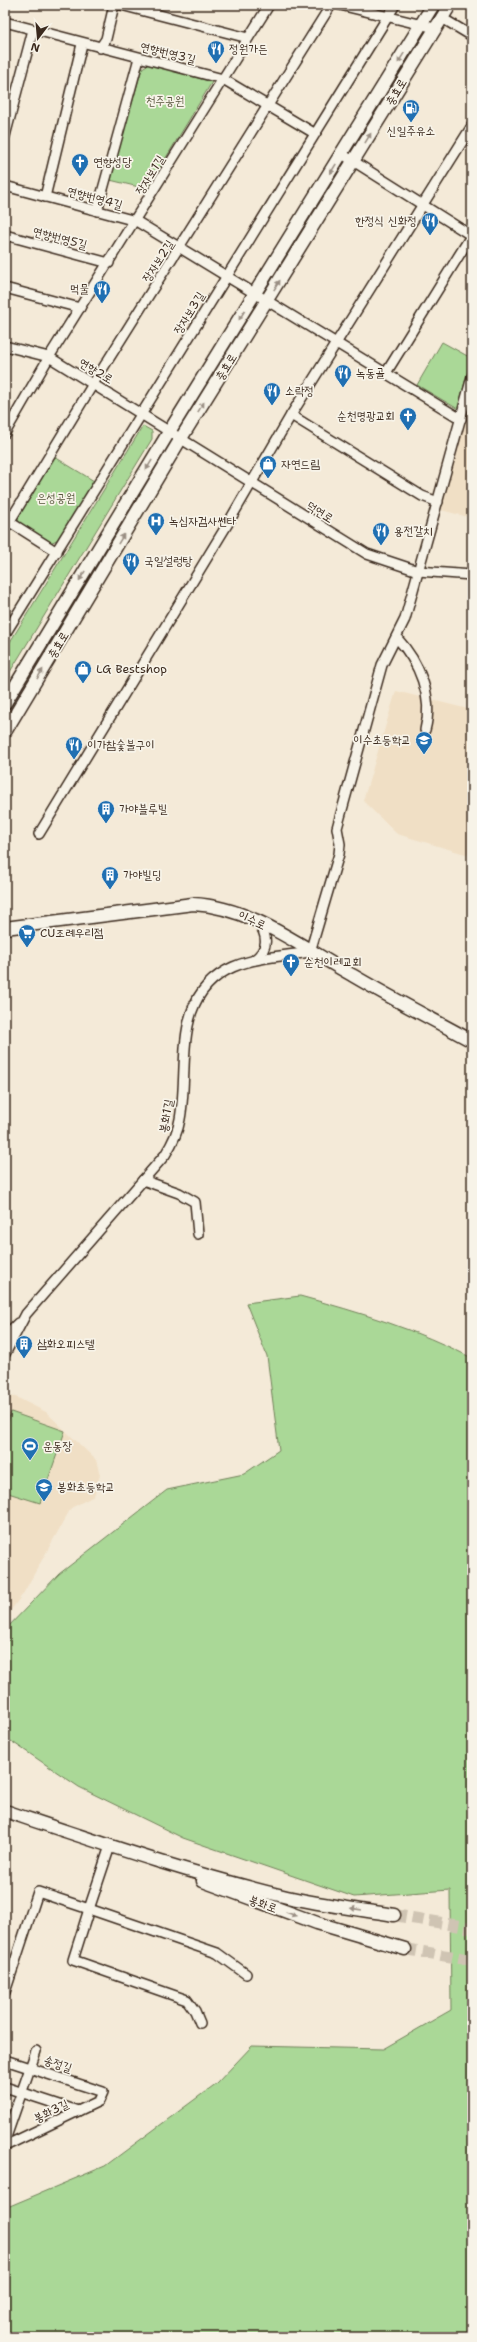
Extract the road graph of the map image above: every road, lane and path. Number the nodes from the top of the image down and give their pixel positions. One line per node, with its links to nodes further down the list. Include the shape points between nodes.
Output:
1 (114, 5): 18 (street, via 106,39)
2 (121, 5): 16 (street)
3 (269, 5): 16 (street, 장자보1길)
4 (331, 5): 21 (street, 장자보2길)
5 (340, 5): 9 (street)
6 (395, 5): 9 (street, 장자보3길)
7 (433, 5): 12 (main road, 충효로)
8 (450, 5): 10 (main road, 충효로)
9 (387, 18): 12 (street); 23 (street, 장자보3길)
10 (442, 18): 13 (main road, 충효로); 15 (street)
11 (5, 22): 14 (street, 연향번영3길)
12 (422, 25): 13 (street); 25 (main road, 충효로, one-way to 25)
13 (435, 28): 26 (main road, 충효로, one-way to 13)
14 (33, 30): 17 (street, 연향번영3길); 24 (street)
15 (472, 36)
16 (248, 38): 20 (street, 장자보1길)
17 (82, 44): 18 (street, 연향번영3길); 28 (street)
18 (100, 48): 19 (street, 연향번영3길)
19 (139, 58): 20 (street, 연향번영3길); 30 (street)
20 (223, 79): 21 (street, 연향번영3길); 31 (street, 장자보1길)
21 (269, 106): 23 (street, 연향번영3길); 34 (street, 장자보2길)
22 (472, 126): 29 (street)
23 (314, 133): 36 (street, 장자보3길)
24 (5, 136)
25 (342, 154): 26 (street); 38 (main road, 충효로, one-way to 38)
26 (354, 162): 29 (street); 39 (main road, 충효로, one-way to 26)
27 (5, 186): 28 (street, 연향번영4길)
28 (45, 197): 30 (street, 연향번영4길)
29 (423, 205): 33 (street); 41 (street)
30 (97, 211): 31 (street, 연향번영4길)
31 (136, 221): 34 (street, 연향번영4길); 35 (street, 장자보1길)
32 (5, 235): 35 (street, 연향번영5길)
33 (472, 236): 44 (street)
34 (180, 248): 36 (street, 연향번영4길); 46 (street, 장자보2길)
35 (109, 263): 40 (street, 장자보1길)
36 (226, 276): 38 (street, 연향번영4길); 47 (street, 장자보3길)
37 (5, 288): 40 (street)
38 (255, 294): 39 (street, 연향번영4길); 50 (main road, 충효로, one-way to 50)
39 (267, 301): 41 (street, 연향번영4길); 52 (main road, 충효로, one-way to 39)
40 (80, 308): 43 (street, 장자보1길)
41 (335, 342): 44 (street, 연향번영4길); 48 (street)
42 (5, 346): 43 (street, 연향2로)
43 (49, 357): 46 (street, 연향2로); 51 (street, 장자보1길)
44 (386, 373): 49 (street, 연향번영4길)
45 (472, 377): 49 (street)
46 (93, 384): 47 (street, 연향2로); 55 (street, 장자보2길)
47 (142, 413): 50 (street, 연향2로); 56 (street, 장자보3길)
48 (291, 415): 53 (street); 54 (street, via 422,496)
49 (461, 419): 54 (street)
50 (169, 432): 52 (street, 덕연로); 61 (main road, 충효로, one-way to 61)
51 (5, 433)
52 (180, 440): 53 (street, 덕연로); 62 (main road, 충효로, one-way to 52)
53 (251, 483): 57 (street, 덕연로, via 350,545 381,560); 65 (street)
54 (438, 502): 57 (street)
55 (6, 523): 56 (street)
56 (57, 552): 59 (street, 장자보3길)
57 (418, 571): 58 (street, 덕연로); 60 (street)
58 (472, 575)
59 (5, 633)
60 (397, 638): 63 (street, via 415,662 426,690); 68 (street, via 382,665 337,828 339,854)
61 (5, 703): 62 (street)
62 (20, 708): 64 (main road, 충효로)
63 (425, 730)
64 (5, 732)
65 (39, 834)
66 (258, 920): 67 (main road, 이수로, via 224,908 192,904); 68 (main road, 이수로); 69 (street, via 265,933 266,944 262,953)
67 (5, 928)
68 (310, 952): 69 (street, 봉화1길); 70 (main road, 이수로)
69 (254, 960): 71 (street, 봉화1길, via 221,974 207,986 192,1011 185,1034 180,1119 176,1134 165,1155)
70 (472, 1041)
71 (144, 1180): 72 (street, via 179,1193 194,1202); 73 (street, 봉화1길)
72 (198, 1234)
73 (26, 1314): 74 (street); 75 (street, 봉화1길)
74 (5, 1336)
75 (5, 1354)
76 (5, 1811): 77 (main road, 봉화로)
77 (110, 1846): 78 (main road, 봉화로); 79 (street)
78 (123, 1850): 80 (main road, 봉화로, one-way to 78, via 289,1897); 81 (main road, 봉화로, one-way to 81, via 288,1913)
79 (90, 1909): 82 (street, via 217,1953); 83 (street, via 38,1892); 84 (street, via 73,1960 187,2000)
80 (394, 1915)
81 (405, 1949)
82 (246, 1974)
83 (5, 1992)
84 (200, 2023)
85 (36, 2051): 87 (street)
86 (5, 2060): 87 (street, 송정길)
87 (30, 2068): 89 (street, 송정길); 90 (street)
88 (5, 2087): 90 (street)
89 (104, 2092): 91 (street, 봉화3길, via 99,2100)
90 (22, 2093): 91 (street); 92 (street)
91 (78, 2111): 93 (street, 봉화3길)
92 (5, 2140)
93 (5, 2146)

